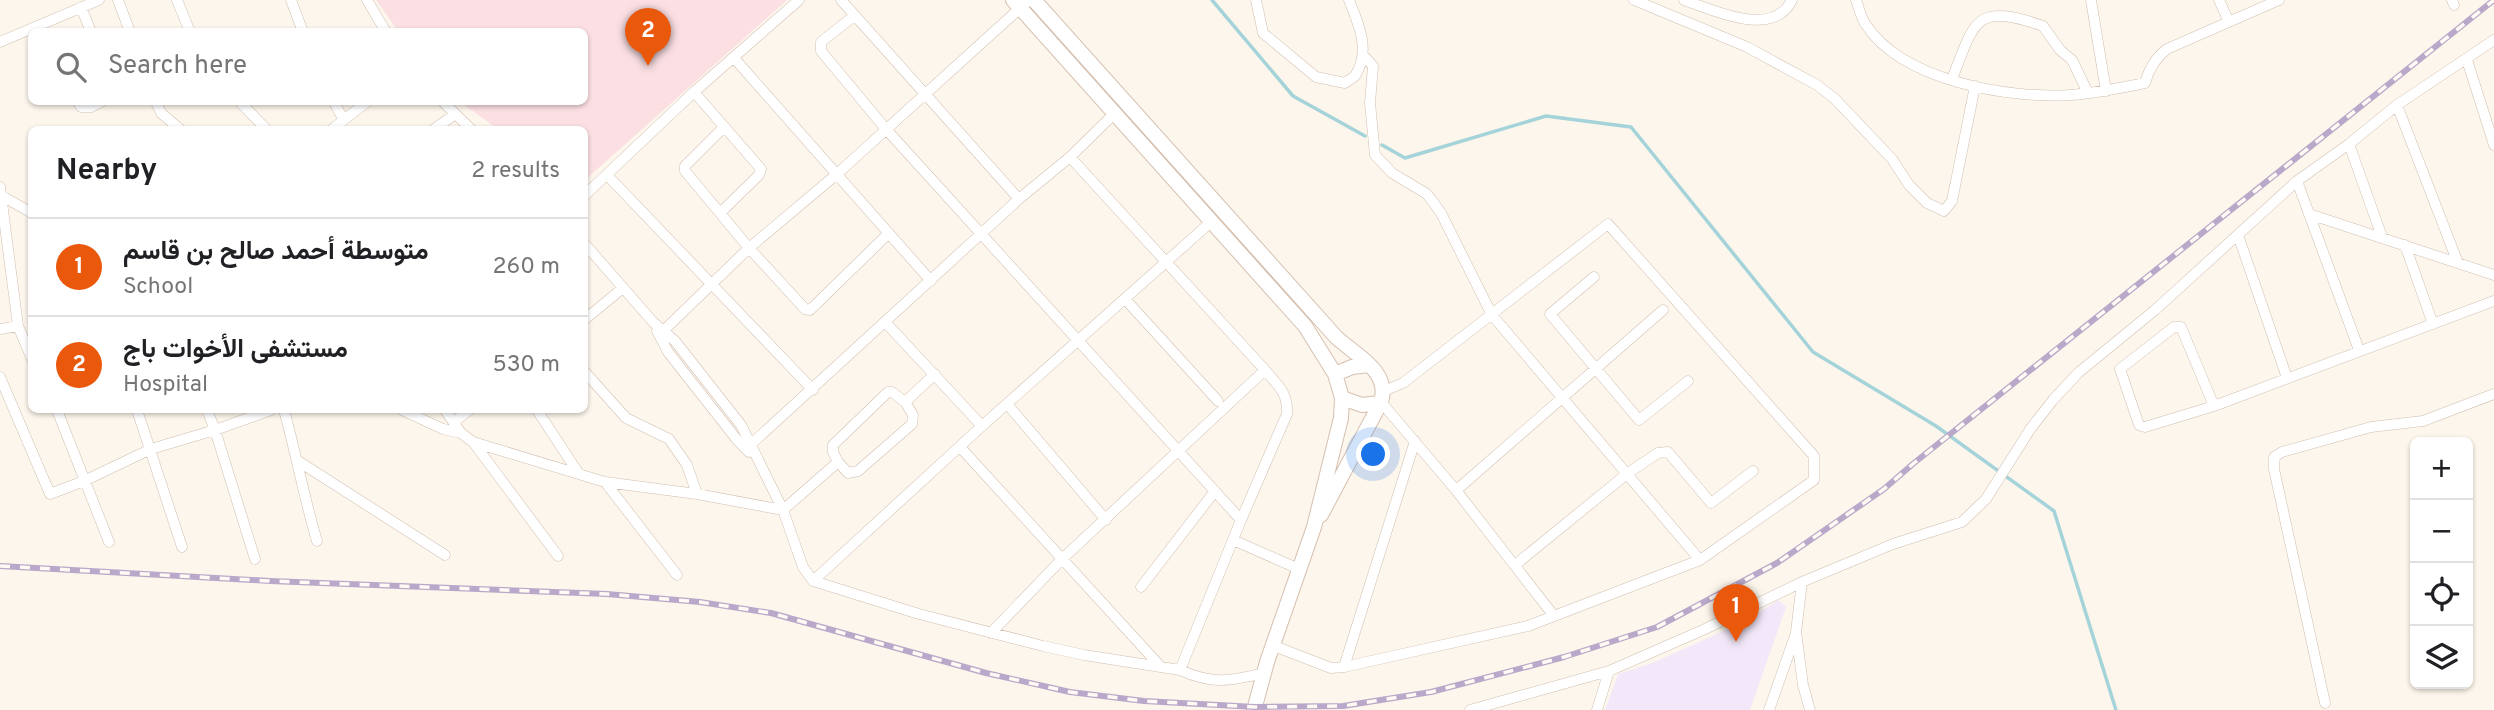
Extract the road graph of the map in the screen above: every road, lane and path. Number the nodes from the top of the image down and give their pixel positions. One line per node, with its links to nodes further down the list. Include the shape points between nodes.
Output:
1 (99, 0): 18 (street)
2 (118, 0): 23 (street)
3 (177, 0): 24 (street)
4 (291, 0): 25 (street)
5 (367, 0): 26 (street)
6 (799, 0): 31 (street)
7 (841, 0): 19 (street)
8 (1256, 0): 30 (street, via 1263,33 1316,77 1339,83 1352,80)
9 (1349, 0): 30 (street, via 1360,27)
10 (1634, 0): 34 (street, via 1747,47 1816,85 1892,159 1927,203 1944,211 1952,201)
11 (1684, 0): 12 (street, via 1754,21 1780,12)
12 (1792, 0)
13 (1856, 0): 33 (street, via 1865,23 1895,54 1909,64)
14 (2091, 0): 35 (street)
15 (2219, 0): 20 (street)
16 (2279, 0): 20 (street)
17 (1024, 2): 37 (street); 45 (main road); 95 (main road, via 1336,337)
18 (81, 7): 21 (street); 22 (street)
19 (854, 16): 37 (street); 54 (street, via 821,42 820,48)
20 (2229, 22): 35 (street, via 2167,49 2149,69 2145,83)
21 (48, 26)
22 (89, 28)
23 (128, 28)
24 (188, 28)
25 (302, 28)
26 (384, 28)
27 (28, 33): 29 (street)
28 (2494, 40): 32 (street)
29 (0, 42)
30 (1363, 55): 85 (street, via 1373,66 1370,103 1375,155 1392,173 1427,194 1441,213)
31 (734, 58): 36 (street); 58 (street)
32 (2467, 60): 44 (street); 56 (street)
33 (1952, 79): 34 (street); 38 (street, via 1978,22 2001,16 2043,26 2072,60)
34 (1975, 86): 38 (street, via 2021,94)
35 (2106, 90): 38 (street)
36 (694, 92): 53 (street); 59 (street)
37 (925, 92): 54 (street); 63 (street)
38 (2088, 93)
39 (157, 105): 48 (street)
40 (243, 105): 49 (street)
41 (336, 105): 47 (street)
42 (363, 105): 47 (street)
43 (446, 105): 46 (street)
44 (2397, 105): 55 (street); 76 (street)
45 (1115, 113): 57 (street); 67 (main road)
46 (455, 114): 51 (street); 52 (street)
47 (343, 119): 50 (street)
48 (176, 126)
49 (263, 126)
50 (335, 126)
51 (438, 126)
52 (468, 126)
53 (723, 128): 65 (street, via 684,168); 65 (street, via 761,171)
54 (885, 128): 58 (street); 69 (street)
55 (2349, 144): 60 (street); 71 (street)
56 (2494, 145)
57 (1070, 157): 63 (street); 75 (street)
58 (837, 174): 68 (street); 74 (street)
59 (607, 175): 62 (street); 80 (street)
60 (2297, 181): 66 (street); 70 (street)
61 (1, 191): 64 (street); 89 (street)
62 (588, 192)
63 (1019, 199): 69 (street)
64 (28, 210)
65 (719, 213): 74 (street)
66 (2309, 214): 71 (street); 94 (street)
67 (1212, 221): 75 (street); 99 (main road, via 1305,326)
68 (889, 233): 74 (street, via 807,310); 79 (street)
69 (982, 233): 79 (street); 92 (street)
70 (2238, 235): 102 (street); 159 (street, via 2078,373 2053,400 1986,499 1962,522 1893,544)
71 (2382, 237): 72 (street)
72 (2405, 245): 76 (street); 88 (street)
73 (588, 248): 81 (street)
74 (750, 248): 80 (street)
75 (1166, 261): 82 (street); 97 (street)
76 (2458, 263): 77 (street)
77 (2494, 275)
78 (1594, 277): 96 (street, via 1550,314)
79 (931, 281): 87 (street)
80 (712, 283): 91 (street); 104 (street)
81 (623, 288): 86 (street); 91 (street)
82 (1125, 299): 92 (street); 109 (street)
83 (2494, 301): 88 (street)
84 (1663, 310): 96 (street)
85 (1492, 315): 107 (street); 108 (street); 154 (street, via 1608,224 1814,456 1814,480)
86 (588, 317)
87 (886, 323): 98 (street); 104 (street)
88 (2433, 324): 94 (street)
89 (18, 326): 90 (street); 93 (street)
90 (0, 329)
91 (661, 333): 128 (street, via 675,341 705,377 741,425)
92 (1078, 341): 111 (street); 131 (street)
93 (28, 350)
94 (2359, 350): 102 (street)
95 (1369, 365): 99 (main road); 107 (main road, via 1382,379)
96 (1597, 369): 103 (street, via 1639,419); 108 (street)
97 (1265, 370): 131 (street); 144 (street, via 1285,394 1287,414)
98 (935, 374): 110 (street); 123 (street)
99 (1335, 374): 106 (main road)
100 (588, 375): 141 (street, via 626,418 668,439 687,465)
101 (0, 377): 137 (street, via 50,494)
102 (2287, 378): 112 (street)
103 (1688, 381)
104 (813, 390): 128 (street)
105 (2494, 394): 170 (street, via 2423,421 2371,427 2274,457)
106 (1342, 398): 107 (main road, via 1362,405); 145 (main road)
107 (1382, 399): 126 (street); 145 (main road)
108 (1562, 400): 135 (street); 139 (street)
109 (1218, 401)
110 (905, 402): 133 (street, via 888,392 834,445); 133 (street, via 914,415 912,424 858,471 848,473)
111 (1007, 404): 123 (street); 143 (street)
112 (2214, 405): 112 (street, via 2181,327 2174,327 2120,369 2140,427)
113 (58, 413): 137 (street)
114 (138, 413): 130 (street)
115 (208, 413): 124 (street)
116 (263, 413): 124 (street)
117 (285, 413): 132 (street)
118 (408, 413): 125 (street)
119 (447, 413): 122 (street)
120 (465, 413): 122 (street)
121 (539, 413): 136 (street)
122 (454, 422): 125 (street)
123 (982, 426): 129 (street)
124 (215, 430): 130 (street); 152 (street)
125 (461, 433): 127 (street)
126 (1415, 441): 139 (street); 166 (street)
127 (473, 442): 136 (street); 151 (street)
128 (748, 447): 142 (street)
129 (960, 447): 153 (street); 158 (street)
130 (150, 449): 137 (street); 149 (street)
131 (1178, 452): 140 (street); 143 (street)
132 (298, 461): 147 (street); 150 (street)
133 (838, 462): 142 (street)
134 (1753, 471): 135 (street, via 1712,503 1668,452 1658,453)
135 (1628, 473): 154 (street); 155 (street)
136 (580, 475): 138 (street)
137 (84, 481): 148 (street)
138 (605, 482): 141 (street); 157 (street)
139 (1455, 489): 155 (street)
140 (1215, 491): 144 (street); 160 (street)
141 (697, 494): 142 (street)
142 (783, 510): 158 (street, via 803,567)
143 (1106, 520): 153 (street)
144 (1241, 520): 146 (street)
145 (1314, 527): 156 (main road)
146 (1233, 540): 156 (street); 167 (street)
147 (317, 541)
148 (108, 542)
149 (182, 547)
150 (445, 555)
151 (558, 556)
152 (255, 559)
153 (1061, 560): 163 (street); 165 (street)
154 (1700, 560): 161 (street)
155 (1515, 565): 161 (street)
156 (1299, 569): 164 (main road)
157 (677, 575)
158 (813, 581): 163 (street)
159 (1802, 582): 162 (street); 168 (street)
160 (1141, 587)
161 (1554, 616): 166 (street, via 1528,626)
162 (1796, 632): 175 (street); 176 (street)
163 (991, 633): 165 (street, via 1084,655)
164 (1274, 646): 166 (street); 169 (main road); 172 (main road, via 1275,664)
165 (1160, 666): 167 (street)
166 (1343, 667)
167 (1180, 670): 169 (street, via 1221,681)
168 (1609, 671): 173 (street); 174 (street)
169 (1264, 673): 171 (main road)
170 (2325, 703)
171 (1254, 710)
172 (1264, 710)
173 (1470, 710)
174 (1597, 710)
175 (1769, 710)
176 (1810, 710)

